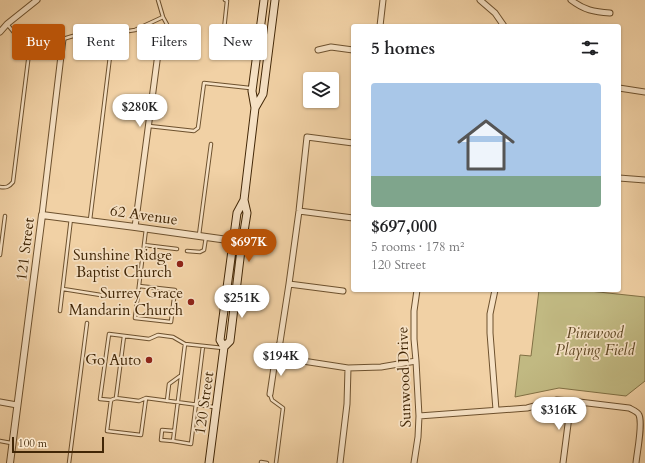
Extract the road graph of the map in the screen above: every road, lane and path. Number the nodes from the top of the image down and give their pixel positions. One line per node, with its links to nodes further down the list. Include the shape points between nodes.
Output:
1 (38, 0): 11 (street)
2 (158, 0): 10 (lane)
3 (225, 0): 13 (lane, via 228,1)
4 (264, 0): 23 (main road, 120 Street)
5 (275, 0): 26 (main road, 120 Street, via 263,94)
6 (383, 0): 14 (street)
7 (480, 0): 15 (street, via 495,13)
8 (571, 0): 9 (street, via 596,12)
9 (610, 12)
10 (163, 17): 12 (lane); 16 (lane)
11 (7, 24): 17 (street); 32 (lane, via 29,54 13,182 6,188)
12 (167, 24)
13 (225, 24)
14 (380, 24)
15 (503, 24)
16 (129, 31)
17 (0, 32)
18 (65, 38): 39 (lane, via 73,36 108,39 111,48)
19 (318, 50): 20 (street, via 331,47)
20 (351, 50)
21 (60, 60): 35 (street, 121 Street)
22 (157, 60): 27 (street)
23 (253, 88): 26 (main road, 120 Street); 27 (lane, via 204,83 198,128 194,131)
24 (621, 88): 25 (street)
25 (645, 92)
26 (255, 108): 33 (main road, 120 Street)
27 (148, 126): 40 (street)
28 (351, 143): 34 (street, via 307,138)
29 (211, 144): 42 (lane)
30 (621, 178): 31 (street)
31 (645, 180)
32 (0, 187)
33 (244, 200): 45 (main road, 120 Street, via 237,213); 46 (main road, 120 Street, via 247,213)
34 (299, 211): 38 (street); 51 (street)
35 (42, 215): 37 (street, 62 Avenue); 77 (street, 121 Street)
36 (5, 216): 44 (lane)
37 (71, 218): 39 (street, 62 Avenue); 53 (lane)
38 (351, 218)
39 (90, 221): 40 (street, 62 Avenue)
40 (136, 226): 41 (street, 62 Avenue)
41 (146, 228): 42 (street, 62 Avenue); 47 (lane)
42 (199, 236): 43 (street, 62 Avenue)
43 (206, 237): 45 (street, 62 Avenue); 49 (lane, via 204,250)
44 (1, 239): 50 (lane)
45 (233, 240): 46 (street, 62 Avenue); 63 (main road, 120 Street, via 220,340)
46 (242, 242): 63 (main road, 120 Street, via 230,341)
47 (144, 245): 48 (lane); 52 (lane)
48 (177, 249)
49 (187, 251)
50 (0, 254)
51 (289, 284): 54 (street); 64 (street)
52 (139, 286): 52 (lane, via 135,318 171,322 175,290)
53 (63, 289): 57 (lane); 58 (lane)
54 (343, 291)
55 (417, 292): 65 (street, Sunwood Drive, via 414,311)
56 (495, 292): 79 (street, via 490,327)
57 (107, 296)
58 (60, 311)
59 (87, 323): 87 (lane)
60 (124, 336): 61 (lane, via 149,339 158,335 173,337); 69 (lane); 71 (lane, via 109,334 100,398)
61 (185, 344): 62 (lane); 67 (lane)
62 (203, 346): 63 (lane); 76 (lane)
63 (224, 348): 78 (main road, 120 Street)
64 (277, 357): 66 (street); 68 (street)
65 (416, 361): 66 (street, via 381,367); 80 (street, Sunwood Drive)
66 (348, 368): 91 (street, via 348,404)
67 (181, 376): 72 (lane, via 169,384); 75 (lane)
68 (270, 394): 90 (lane, via 272,400 283,408)
69 (116, 398): 70 (lane); 71 (lane)
70 (146, 398): 71 (lane, via 141,435 107,431); 72 (lane)
71 (111, 400)
72 (167, 401): 75 (lane)
73 (571, 401): 79 (street, via 557,400 527,408); 93 (street); 94 (street, via 629,408 639,414 641,423)
74 (0, 402): 77 (street)
75 (178, 402): 76 (lane); 81 (lane)
76 (196, 404): 78 (lane); 83 (lane, via 191,444)
77 (17, 405): 84 (street, 121 Street)
78 (217, 407): 88 (main road, 120 Street)
79 (496, 410): 80 (street)
80 (419, 416): 92 (street, Sunwood Drive)
81 (174, 431): 83 (lane); 83 (lane, via 162,430 161,440)
82 (0, 441): 84 (lane)
83 (173, 441)
84 (12, 443): 86 (street, 121 Street)
85 (261, 462): 89 (lane)
86 (10, 463)
87 (69, 463)
88 (209, 463)
89 (267, 463)
90 (276, 463)
91 (340, 463)
92 (414, 463)
93 (563, 463)
94 (636, 463)

